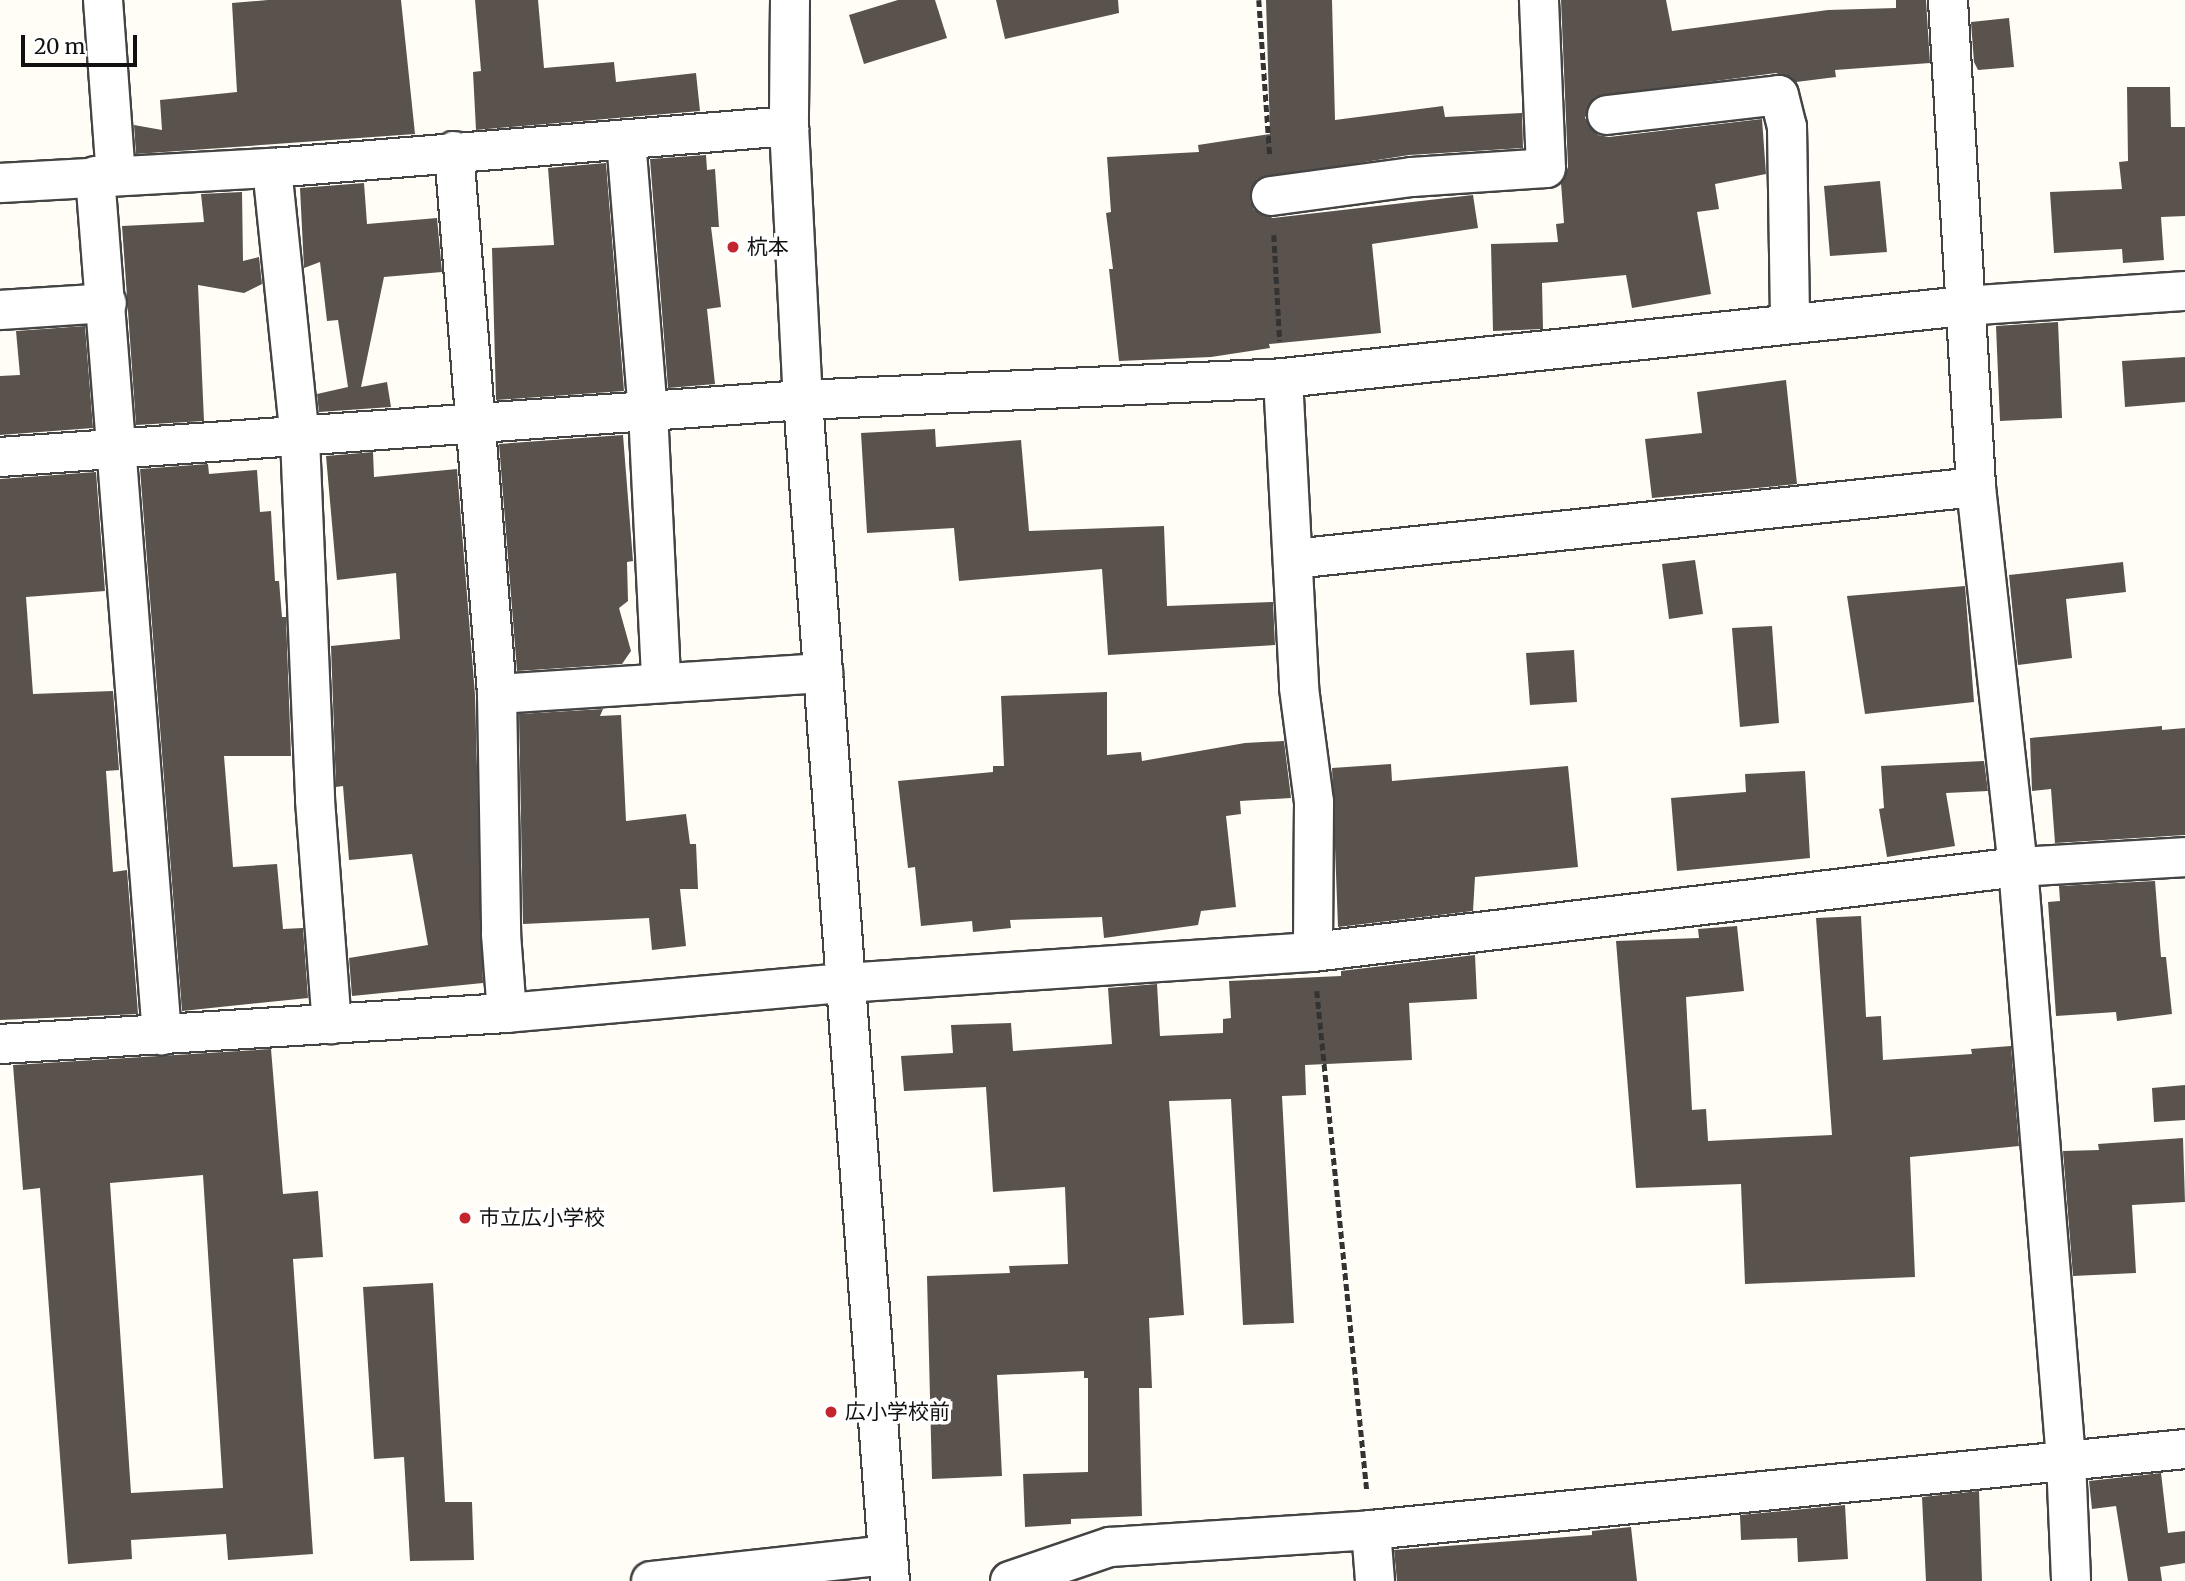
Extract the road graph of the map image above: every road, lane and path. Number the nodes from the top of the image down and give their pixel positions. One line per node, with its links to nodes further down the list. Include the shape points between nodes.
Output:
1 (103, 0): 10 (street)
2 (790, 0): 6 (street)
3 (1539, 0): 12 (street, via 1546,168 1412,177)
4 (1948, 0): 15 (street)
5 (1607, 116): 17 (street, via 1779,95 1787,127)
6 (789, 126): 7 (street); 19 (street)
7 (626, 140): 8 (street); 20 (street)
8 (454, 152): 9 (street); 21 (street)
9 (272, 168): 10 (street); 22 (street)
10 (105, 175): 11 (street); 14 (street)
11 (0, 183)
12 (1271, 196)
13 (2185, 291): 15 (street)
14 (107, 303): 16 (street); 23 (street)
15 (1964, 306): 17 (street); 25 (street)
16 (0, 310)
17 (1790, 324): 18 (street)
18 (1283, 378): 19 (street); 26 (street)
19 (803, 400): 20 (street); 27 (street)
20 (648, 411): 21 (street); 28 (street)
21 (477, 422): 22 (street); 29 (street)
22 (300, 438): 23 (street); 35 (street, via 315,800)
23 (118, 449): 24 (street); 36 (street)
24 (0, 457)
25 (1976, 486): 26 (street); 31 (street)
26 (1293, 559): 32 (street, via 1299,688 1314,802)
27 (823, 673): 28 (street); 33 (street)
28 (661, 681): 29 (street)
29 (497, 694): 34 (street, via 501,934)
30 (2185, 857): 31 (street)
31 (2018, 867): 32 (street); 39 (street)
32 (1313, 952): 33 (street); 40 (path)
33 (845, 983): 34 (street); 41 (street)
34 (507, 1013): 35 (street)
35 (332, 1024): 36 (street)
36 (162, 1035): 37 (street)
37 (0, 1044)
38 (2185, 1449): 39 (street)
39 (2066, 1460): 40 (street); 45 (street)
40 (1371, 1530): 43 (street, via 1110,1547); 44 (street)
41 (889, 1568): 42 (street)
42 (652, 1581)
43 (1010, 1581)
44 (1374, 1581)
45 (2071, 1581)

